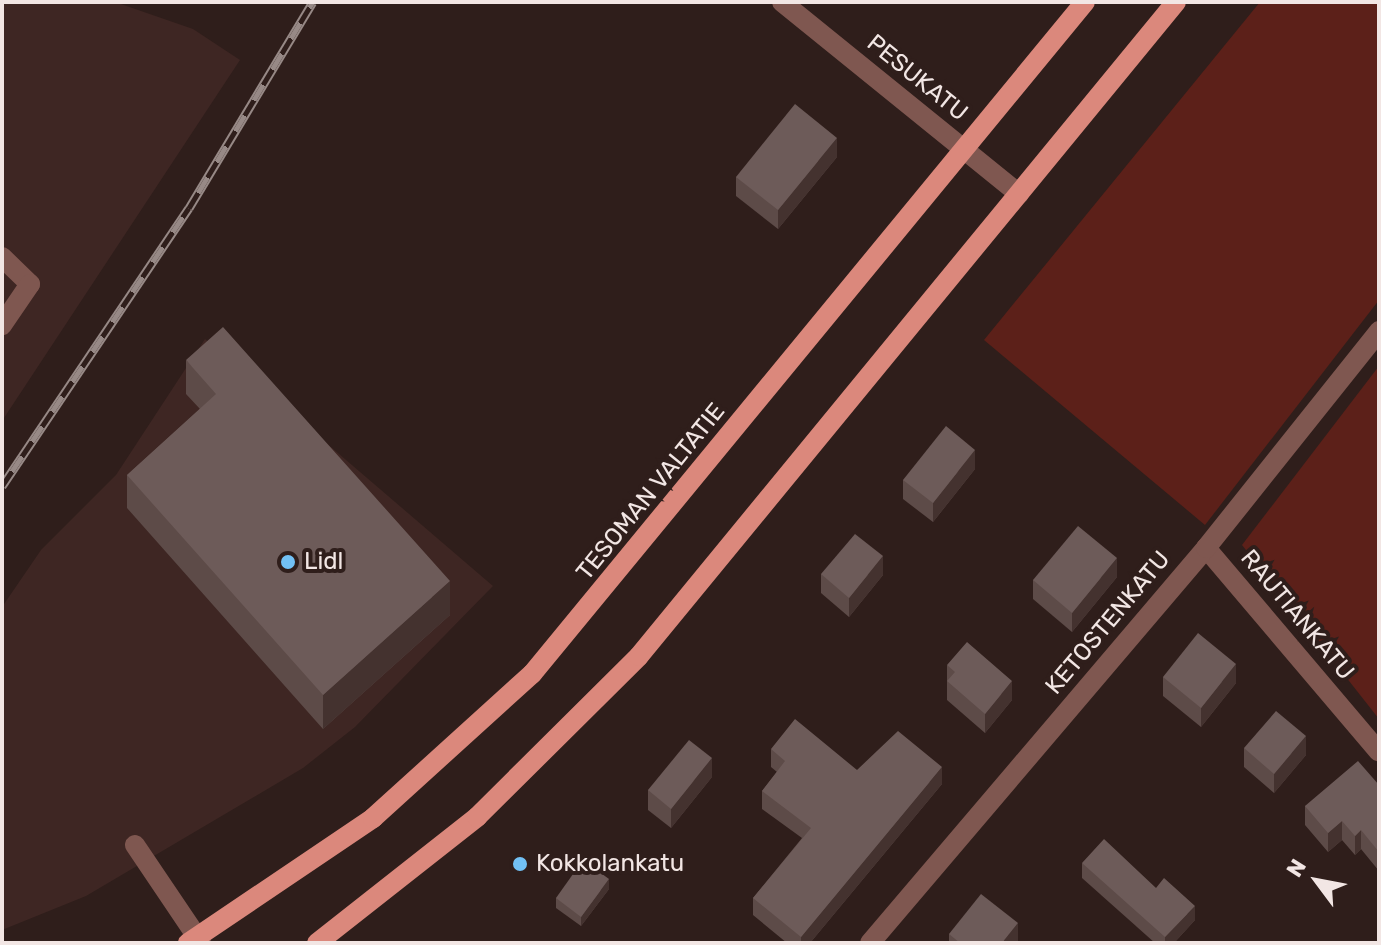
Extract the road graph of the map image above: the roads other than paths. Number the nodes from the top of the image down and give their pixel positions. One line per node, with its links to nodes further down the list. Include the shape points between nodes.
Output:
1 (782, 2): 4 (street, PESUKATU)
2 (1085, 2): 4 (main road, TESOMAN VALTATIE)
3 (1176, 2): 5 (main road)
4 (964, 150): 5 (street, PESUKATU); 12 (main road, TESOMAN VALTATIE, via 532,674 373,818)
5 (1019, 194): 13 (main road, via 639,656 560,742 426,861)
6 (2, 257): 7 (street, via 30,284)
7 (2, 325)
8 (1379, 331): 9 (street, KETOSTENKATU)
9 (1206, 548): 10 (street, RAUTIANKATU); 14 (street, KETOSTENKATU)
10 (1379, 752)
11 (135, 845): 12 (street)
12 (196, 941)
13 (317, 943)
14 (870, 943)

